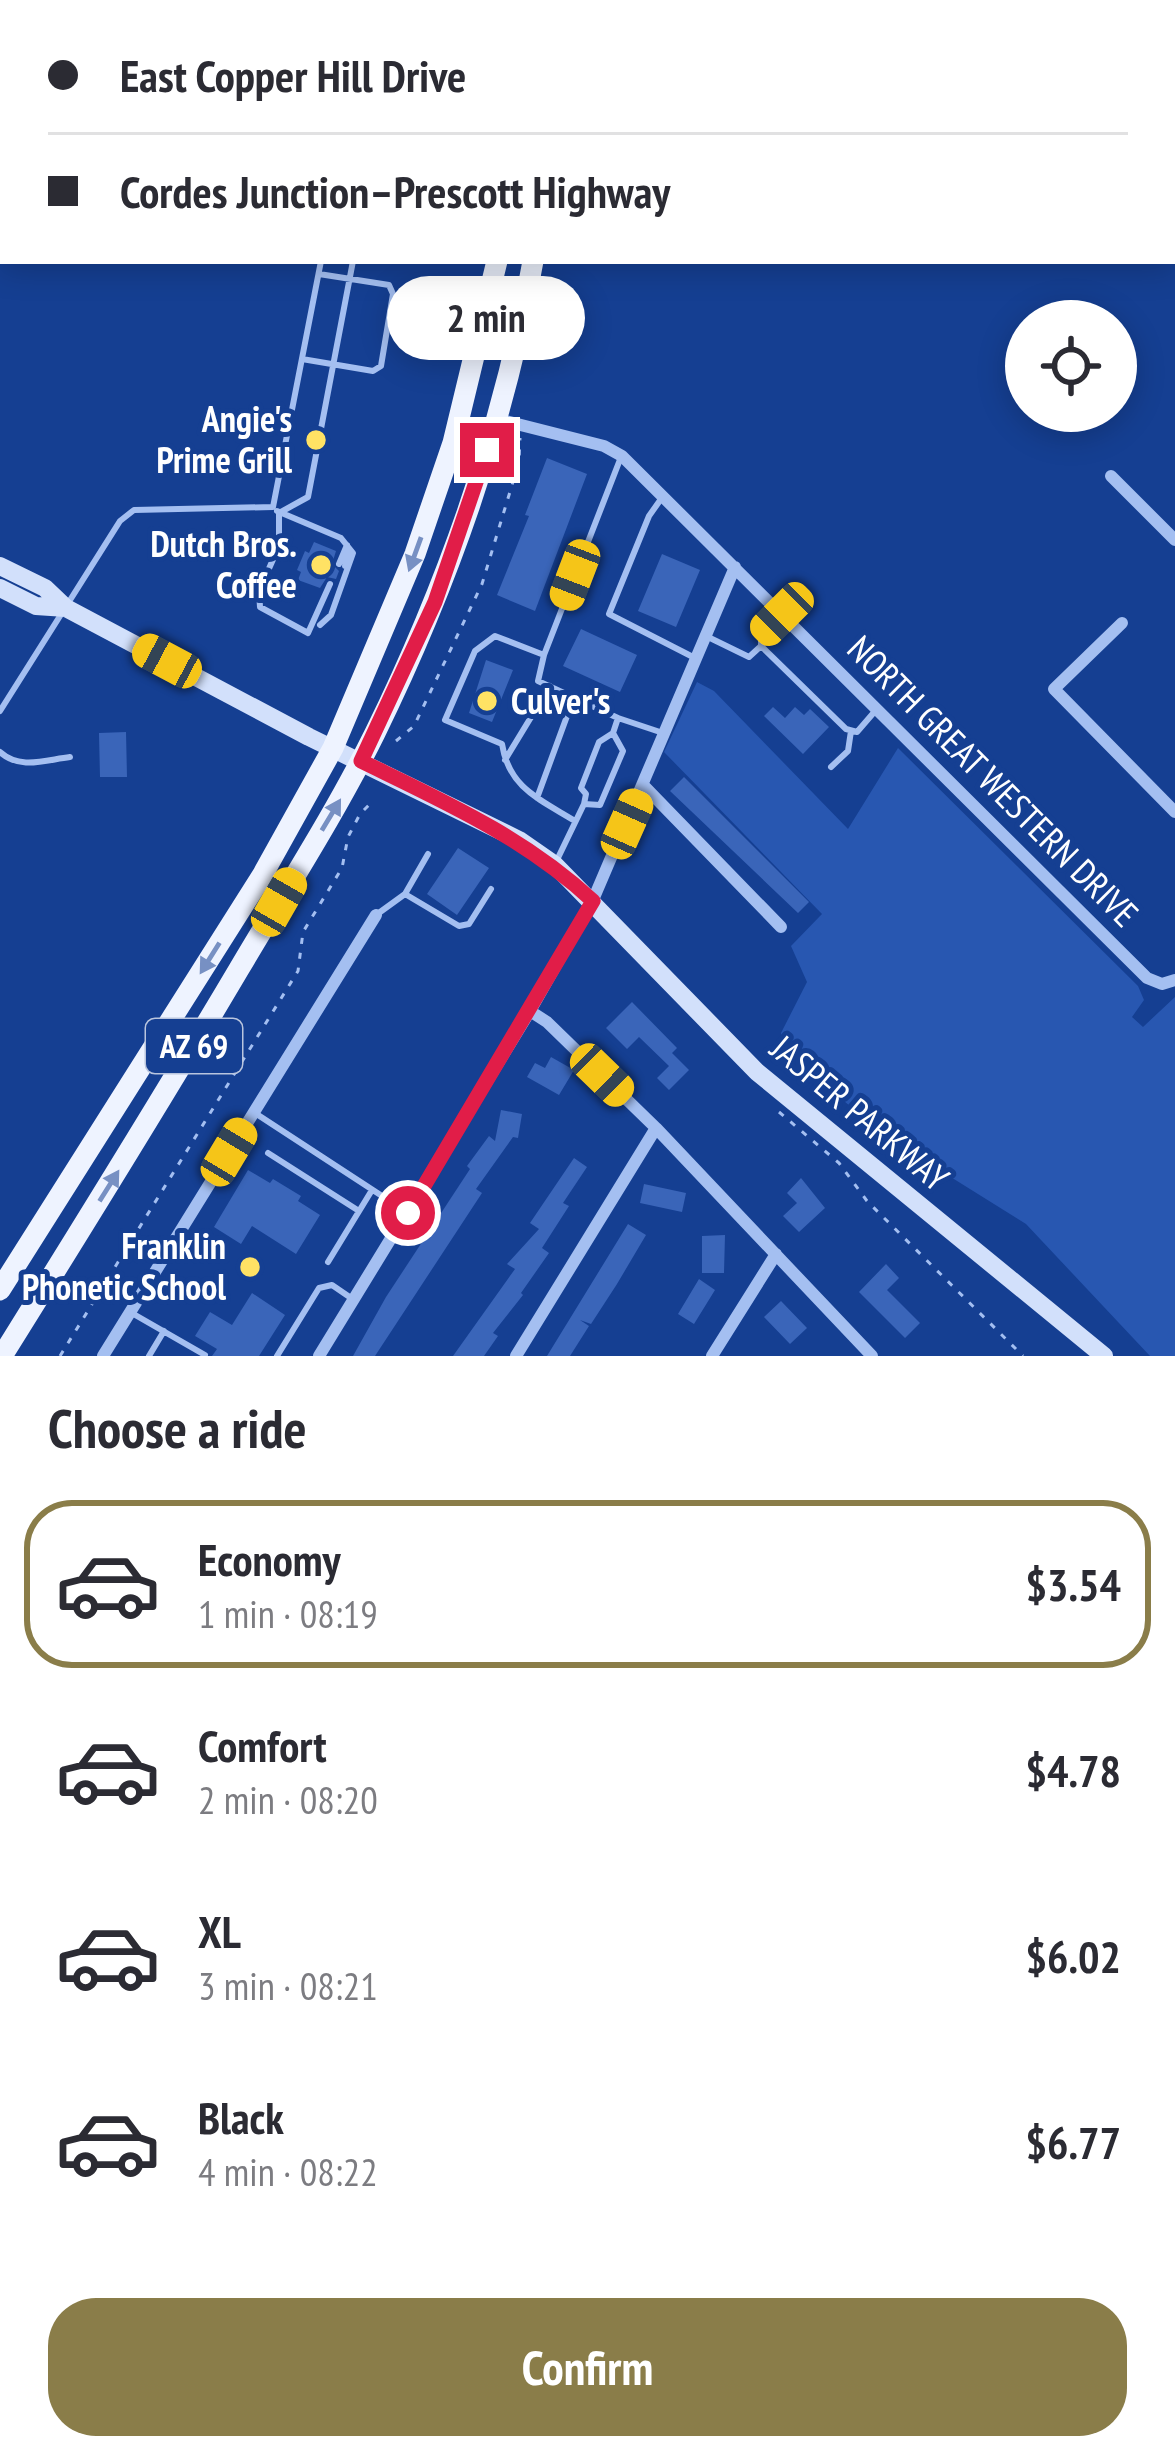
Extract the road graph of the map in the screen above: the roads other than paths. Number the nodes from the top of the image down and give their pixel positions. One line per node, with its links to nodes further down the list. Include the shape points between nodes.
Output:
1 (321, 264): 5 (lane)
2 (352, 264): 6 (lane)
3 (496, 264): 37 (main road, AZ 69, one-way to 37, via 453,443 416,554)
4 (533, 264): 9 (main road, AZ 69)
5 (319, 274): 6 (lane); 7 (lane)
6 (350, 279): 8 (lane); 8 (lane, via 389,285 394,294 381,366)
7 (302, 359): 8 (lane); 13 (lane)
8 (334, 364): 13 (lane, via 308,497)
9 (508, 421): 10 (street, NORTH GREAT WESTERN DRIVE); 40 (main road, AZ 69)
10 (622, 455): 12 (street, NORTH GREAT WESTERN DRIVE); 27 (lane)
11 (1111, 476): 14 (street)
12 (664, 496): 18 (street, NORTH GREAT WESTERN DRIVE); 28 (lane, via 609,614)
13 (276, 510): 15 (lane); 19 (lane, via 279,546 260,607 308,633); 21 (lane, via 134,510)
14 (1175, 540)
15 (347, 544): 16 (lane); 24 (lane, via 353,562)
16 (342, 565)
17 (0, 566): 21 (main road, via 45,587)
18 (735, 567): 22 (street, NORTH GREAT WESTERN DRIVE); 25 (street)
19 (330, 584)
20 (0, 588): 21 (main road, via 36,606)
21 (66, 608): 32 (lane); 37 (main road, JASPER PARKWAY)
22 (782, 614): 26 (lane, via 761,634); 31 (street, NORTH GREAT WESTERN DRIVE)
23 (1122, 623): 46 (street, via 1054,689)
24 (320, 625)
25 (706, 636): 26 (lane, via 749,657); 28 (street)
26 (761, 646): 34 (lane)
27 (544, 655): 29 (lane, via 538,681); 41 (lane, via 495,636 475,651 445,720 502,744)
28 (698, 659): 36 (street)
29 (550, 686): 30 (lane); 41 (lane)
30 (574, 698): 33 (lane); 44 (lane)
31 (877, 709): 34 (lane); 55 (street, NORTH GREAT WESTERN DRIVE, via 1147,977)
32 (0, 711)
33 (618, 718): 35 (lane); 36 (lane)
34 (851, 730): 42 (lane, via 848,751)
35 (613, 734): 45 (lane, via 599,742 581,788); 45 (lane, via 622,751 600,805)
36 (666, 734): 43 (street)
37 (333, 748): 40 (main road, JASPER PARKWAY); 65 (main road, AZ 69, one-way to 65)
38 (0, 752): 39 (lane, via 23,764)
39 (70, 757)
40 (361, 761): 49 (main road, JASPER PARKWAY); 70 (main road, AZ 69, one-way to 40)
41 (504, 762): 44 (lane)
42 (831, 767)
43 (644, 786): 52 (street); 54 (street)
44 (537, 798): 47 (lane)
45 (584, 804): 47 (lane)
46 (1175, 812)
47 (574, 821): 49 (lane)
48 (428, 854): 51 (lane)
49 (555, 865): 52 (main road, JASPER PARKWAY)
50 (491, 889): 51 (lane, via 469,924 459,926)
51 (406, 894): 53 (lane)
52 (593, 901): 56 (street); 78 (main road, JASPER PARKWAY, via 774,1088)
53 (376, 915): 57 (street)
54 (781, 927)
55 (1168, 982)
56 (530, 1011): 58 (street); 62 (street)
57 (253, 1112): 60 (lane); 67 (street)
58 (656, 1128): 63 (street); 75 (street)
59 (268, 1153): 61 (lane)
60 (372, 1190): 61 (lane); 62 (lane)
61 (359, 1210): 64 (lane)
62 (408, 1213): 66 (street)
63 (776, 1254): 76 (street); 77 (street)
64 (328, 1262)
65 (0, 1290)
66 (354, 1300): 73 (lane, via 332,1285 319,1288); 74 (street)
67 (130, 1312): 68 (lane); 71 (street)
68 (164, 1331): 69 (lane); 72 (lane)
69 (205, 1355)
70 (2, 1356)
71 (103, 1356)
72 (149, 1356)
73 (277, 1356)
74 (319, 1356)
75 (516, 1356)
76 (712, 1356)
77 (872, 1356)
78 (1104, 1356)

